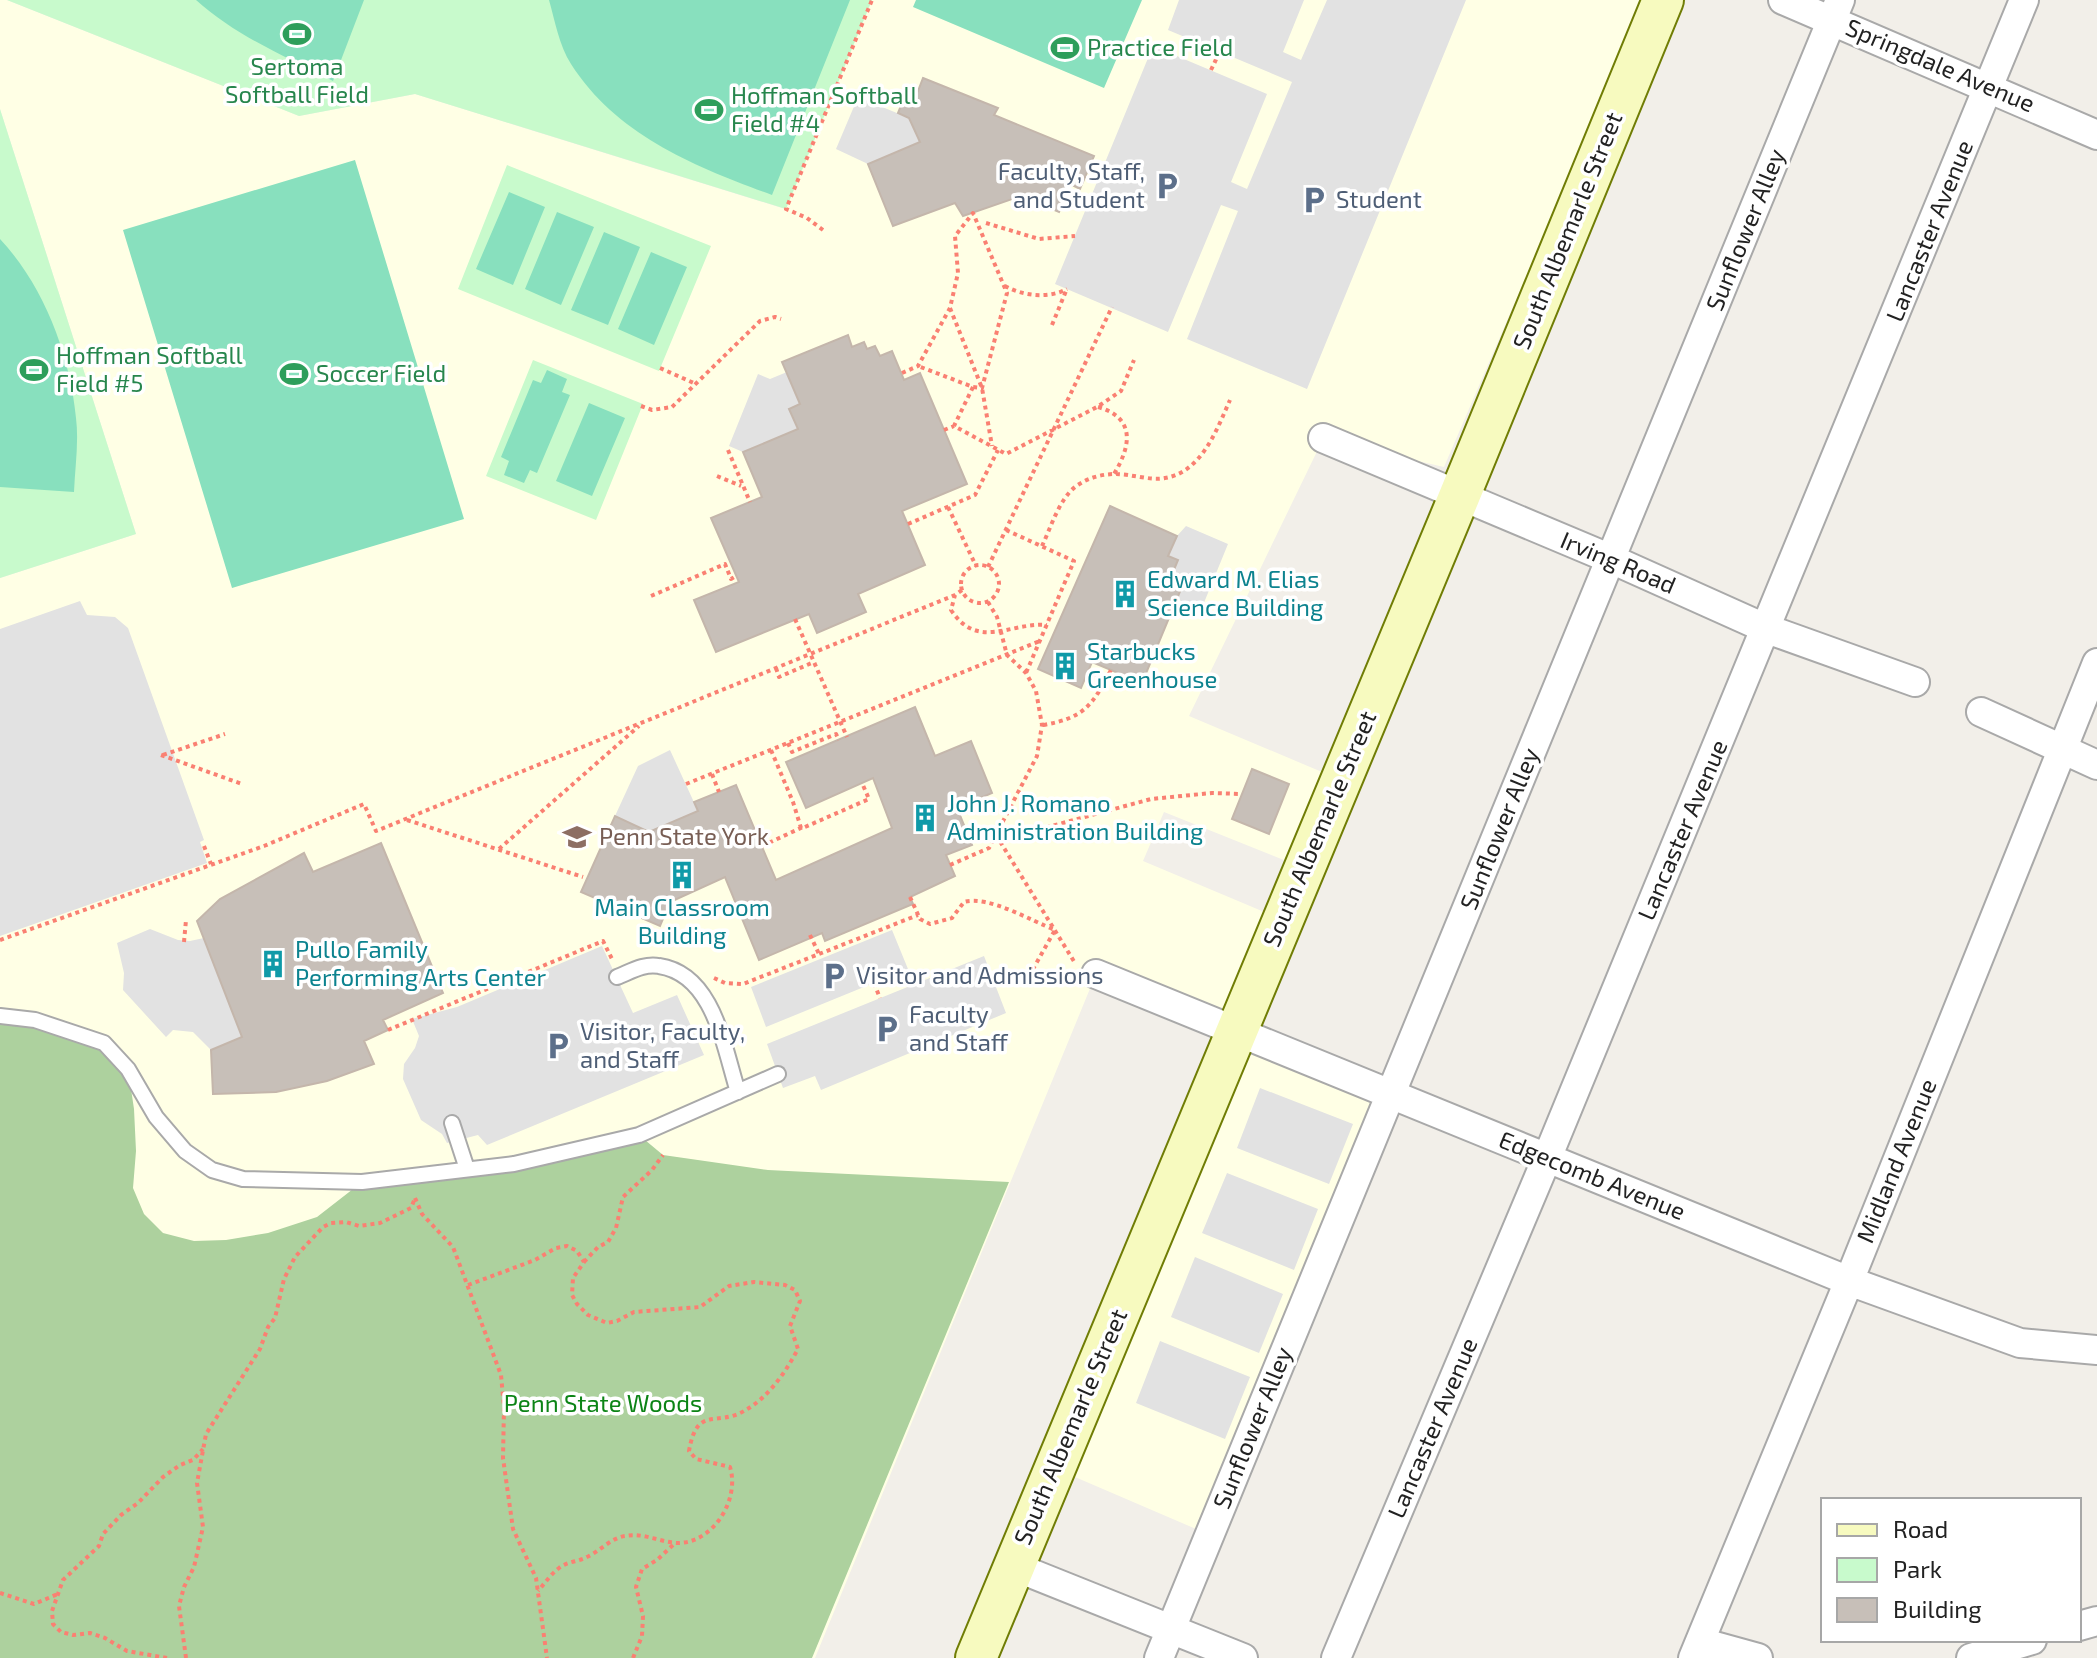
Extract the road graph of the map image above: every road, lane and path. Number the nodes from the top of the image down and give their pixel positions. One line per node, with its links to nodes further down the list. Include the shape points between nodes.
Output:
1 (872, 0): 11 (path, via 786,209)
2 (1663, 0): 38 (street, South Albemarle Street)
3 (1783, 0): 5 (street, Springdale Avenue)
4 (2024, 0): 8 (street, Lancaster Avenue)
5 (1836, 10): 8 (street, Springdale Avenue); 44 (street, Sunflower Alley)
6 (1220, 51): 7 (path)
7 (1211, 70)
8 (1989, 86): 9 (street, Springdale Avenue); 54 (street, Lancaster Avenue)
9 (2097, 135)
10 (986, 223): 12 (path, via 1039,239)
11 (823, 230)
12 (1075, 236)
13 (1004, 285): 15 (path, via 973,213 955,236 958,273); 17 (path, via 1033,295 1067,289); 24 (path, via 1007,293)
14 (1112, 307): 29 (path)
15 (950, 308): 19 (path); 24 (path)
16 (781, 319): 22 (path, via 760,321)
17 (1052, 325)
18 (1134, 360): 27 (path, via 1121,391)
19 (918, 366): 21 (path); 23 (path)
20 (660, 368): 22 (path)
21 (902, 373)
22 (696, 384): 26 (path, via 672,407)
23 (973, 387): 24 (path); 28 (path)
24 (982, 388): 32 (path)
25 (1230, 400): 35 (path, via 1203,453 1186,470 1164,478)
26 (641, 406)
27 (1097, 407): 29 (path); 35 (path, via 1112,411 1124,423 1127,436)
28 (954, 426): 30 (path); 32 (path)
29 (1055, 429): 34 (path, via 1006,454); 42 (path)
30 (944, 430)
31 (1323, 438): 38 (street, Irving Road)
32 (992, 446): 34 (path)
33 (728, 450): 37 (path)
34 (998, 450): 40 (path, via 975,495)
35 (1114, 474): 43 (path, via 1087,479 1072,489)
36 (717, 476): 37 (path)
37 (743, 487): 39 (path)
38 (1459, 497): 44 (street, Irving Road); 111 (street, South Albemarle Street)
39 (750, 502)
40 (948, 507): 41 (path); 45 (path)
41 (908, 524)
42 (1006, 530): 43 (path); 46 (path)
43 (1042, 546): 53 (path, via 1074,561)
44 (1611, 559): 54 (street, Irving Road); 114 (street, Sunflower Alley)
45 (976, 566): 46 (path); 48 (path, via 962,578)
46 (988, 567): 51 (path, via 998,575 999,588)
47 (736, 576): 50 (path, via 731,579 725,564)
48 (962, 590): 49 (path); 51 (path, via 975,603)
49 (955, 595): 55 (path, via 951,610 957,619 979,631); 57 (path)
50 (651, 596)
51 (988, 602): 55 (path)
52 (795, 619): 57 (path)
53 (1047, 625): 55 (path); 56 (path)
54 (1767, 629): 64 (street, Irving Road); 117 (street, Lancaster Avenue)
55 (1002, 632): 58 (path)
56 (1040, 641): 58 (path); 62 (path)
57 (810, 654): 59 (path); 61 (path)
58 (1007, 655): 62 (path); 67 (path)
59 (814, 662): 61 (path, via 779,677); 67 (path)
60 (2097, 663): 74 (street, Midland Avenue)
61 (776, 668): 66 (path)
62 (1026, 673): 68 (path, via 1036,691)
63 (1087, 674): 68 (path, via 1109,673 1098,696 1083,713)
64 (1915, 682)
65 (1981, 712): 74 (street)
66 (644, 722): 82 (path); 88 (path)
67 (840, 722): 70 (path); 72 (path)
68 (1042, 725): 84 (path, via 1037,756)
69 (225, 734): 78 (path, via 161,755)
70 (847, 737)
71 (839, 740): 72 (path, via 836,734 792,752)
72 (788, 743): 73 (path)
73 (771, 750): 76 (path); 83 (path)
74 (2060, 750): 75 (street); 120 (street, Midland Avenue)
75 (2097, 765)
76 (712, 774): 79 (path); 80 (path)
77 (862, 783): 83 (path, via 869,799)
78 (242, 784)
79 (686, 784)
80 (719, 792)
81 (1241, 794): 84 (path, via 1151,799 1011,837)
82 (405, 819): 88 (path); 89 (path, via 376,831 364,804)
83 (804, 827): 87 (path)
84 (996, 835): 85 (path, via 985,831); 90 (path, via 989,848); 97 (path)
85 (969, 837)
86 (204, 846): 89 (path)
87 (762, 846)
88 (499, 849): 91 (path)
89 (211, 864): 99 (path)
90 (950, 865)
91 (583, 877)
92 (910, 897): 95 (path)
93 (956, 898): 94 (path)
94 (964, 902): 95 (path, via 942,923 930,924); 97 (path, via 985,902)
95 (918, 915): 101 (path)
96 (186, 920): 100 (path)
97 (1055, 930): 103 (path); 104 (path)
98 (810, 935): 101 (path)
99 (0, 940)
100 (184, 942)
101 (819, 954): 105 (path, via 743,984)
102 (623, 955): 110 (path, via 612,960 603,941)
103 (1033, 969)
104 (1087, 971): 111 (street, Edgecomb Avenue)
105 (708, 975)
106 (617, 977): 113 (lane, via 657,965 692,981 714,1019)
107 (874, 983): 108 (path)
108 (880, 998)
109 (0, 1016): 118 (lane, via 35,1020 104,1043 128,1069 156,1117 185,1151 212,1170 243,1179 362,1182)
110 (388, 1030)
111 (1236, 1031): 114 (street, Edgecomb Avenue); 125 (street, South Albemarle Street)
112 (778, 1074): 113 (lane)
113 (738, 1092): 118 (lane, via 639,1135 514,1164)
114 (1390, 1095): 117 (street, Edgecomb Avenue); 129 (street, Sunflower Alley)
115 (452, 1123): 118 (lane)
116 (663, 1155): 119 (path, via 623,1197 608,1242)
117 (1547, 1158): 120 (street, Edgecomb Avenue); 139 (street, Lancaster Avenue)
118 (467, 1169)
119 (584, 1262): 121 (path, via 577,1251 556,1248); 124 (path, via 573,1278 572,1295 588,1315 607,1323 634,1312 700,1307 729,1286 754,1282 785,1285 800,1301 790,1326 798,1349 786,1371 746,1411 700,1423 691,1439 689,1451 696,1459 730,1467 731,1493 717,1523 693,1542)
120 (1849, 1281): 122 (street, Edgecomb Avenue, via 2020,1343); 131 (street, Midland Avenue)
121 (468, 1285): 123 (path, via 453,1247 422,1214 415,1198 411,1208 380,1223 323,1227 295,1257 275,1318 206,1434); 126 (path, via 501,1375 503,1458 513,1529)
122 (2097, 1350)
123 (205, 1447): 128 (path, via 121,1515 99,1546 63,1580); 133 (path, via 197,1483 203,1512 200,1545 179,1606)
124 (675, 1543): 126 (path, via 621,1536 584,1559 570,1561); 135 (path, via 642,1569 636,1587 642,1636)
125 (1013, 1566): 129 (street); 136 (street, South Albemarle Street)
126 (538, 1591): 134 (path)
127 (0, 1593): 128 (path, via 34,1604)
128 (58, 1594): 132 (path, via 53,1624 61,1632 90,1633 127,1651)
129 (1171, 1629): 137 (street, Sunflower Alley); 138 (street)
130 (2025, 1642): 141 (street)
131 (1697, 1650): 140 (street)
132 (167, 1658)
133 (186, 1658)
134 (547, 1658)
135 (633, 1658)
136 (976, 1658)
137 (1159, 1658)
138 (1243, 1658)
139 (1336, 1658)
140 (1758, 1658)
141 (1971, 1658)

